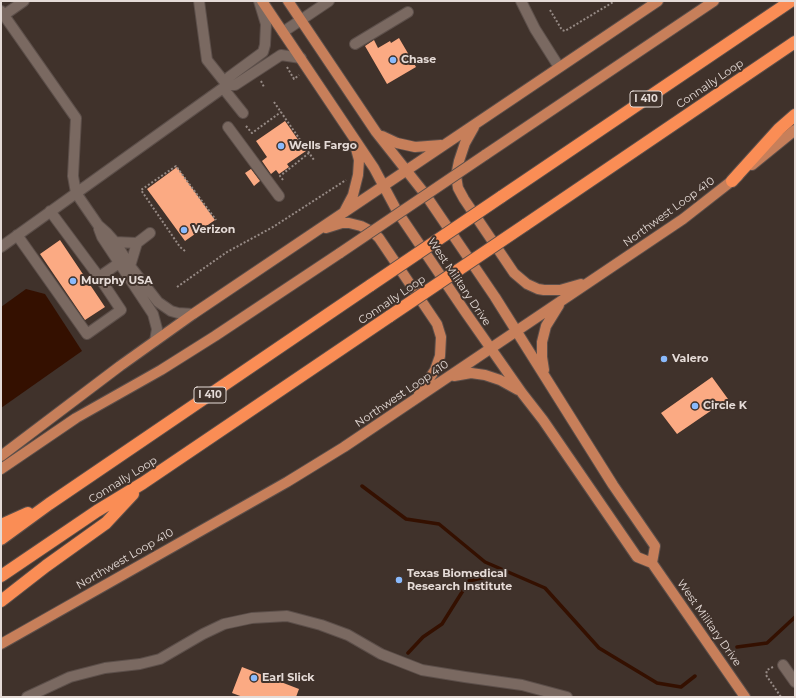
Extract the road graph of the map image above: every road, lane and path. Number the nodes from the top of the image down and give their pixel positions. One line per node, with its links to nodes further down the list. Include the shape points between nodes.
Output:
1 (24, 1): 13 (lane)
2 (199, 1): 23 (lane, via 207,60)
3 (261, 1): 15 (main road, West Military Drive); 23 (lane, via 266,24 266,45 263,52 229,77)
4 (288, 1): 14 (main road, West Military Drive)
5 (329, 1): 14 (lane)
6 (521, 1): 20 (lane)
7 (615, 1): 11 (path, via 565,31)
8 (658, 1): 20 (main road)
9 (714, 1): 71 (main road, bridge, via 209,340 76,418)
10 (791, 1): 73 (highway, Connally Loop / I 410, bridge)
11 (550, 10)
12 (408, 12): 17 (lane)
13 (2, 13): 43 (lane, via 76,118 73,176)
14 (301, 20): 15 (lane); 34 (main road, West Military Drive)
15 (283, 32): 18 (main road, West Military Drive)
16 (795, 42): 72 (highway, Connally Loop, bridge)
17 (355, 44)
18 (301, 58): 23 (lane, via 280,55 235,86); 32 (main road, West Military Drive)
19 (286, 66): 21 (path, via 294,79)
20 (559, 67): 29 (main road)
21 (299, 75)
22 (260, 82): 24 (path)
23 (225, 86): 27 (lane); 43 (lane)
24 (264, 87)
25 (274, 102): 26 (path)
26 (281, 112): 30 (path, via 252,132); 36 (path)
27 (242, 113)
28 (795, 115): 40 (highway)
29 (476, 124): 35 (main road); 59 (main road, via 465,143 459,161 456,176 458,188 514,272 527,284 544,290 560,290)
30 (246, 126)
31 (228, 127): 44 (lane)
32 (349, 130): 42 (main road, West Military Drive); 46 (main road, via 358,153 359,169 353,195)
33 (795, 130): 40 (main road, Northwest Loop 410)
34 (376, 132): 35 (main road, via 388,140 415,147 435,146); 38 (main road, West Military Drive)
35 (448, 142): 38 (main road)
36 (309, 153): 37 (path); 39 (path, via 280,176)
37 (314, 160)
38 (406, 171): 42 (main road); 63 (main road, West Military Drive, via 425,194)
39 (283, 180)
40 (732, 181): 59 (main road, Northwest Loop 410, via 682,219)
41 (352, 182): 60 (path, via 347,179 273,227 227,252)
42 (383, 186): 46 (main road); 65 (main road, West Military Drive, via 396,211)
43 (76, 193): 45 (lane); 48 (lane)
44 (279, 196)
45 (50, 211): 50 (lane); 58 (lane)
46 (343, 213): 51 (main road)
47 (216, 220): 55 (path, via 176,166 141,190)
48 (98, 225): 52 (lane); 56 (lane, via 102,237)
49 (150, 234): 53 (lane)
50 (17, 235): 54 (lane); 58 (lane, via 86,334 121,310)
51 (311, 235): 62 (main road); 69 (main road, via 342,223 361,226 373,232 438,324 441,337 440,356 435,370)
52 (115, 242): 53 (lane); 57 (lane)
53 (137, 243): 57 (lane)
54 (1, 247)
55 (185, 251)
56 (120, 263): 58 (lane); 64 (lane, via 153,314 157,329)
57 (130, 266): 62 (lane, via 164,307 178,313)
58 (99, 277)
59 (589, 282): 61 (main road, Northwest Loop 410)
60 (177, 287)
61 (562, 300): 63 (main road, Northwest Loop 410); 67 (main road, via 546,326 542,342 542,363)
62 (193, 314): 64 (main road)
63 (517, 330): 65 (main road, Northwest Loop 410); 67 (main road, West Military Drive)
64 (155, 341): 70 (main road)
65 (490, 348): 66 (main road, Northwest Loop 410); 68 (main road, West Military Drive)
66 (446, 379): 68 (main road, via 465,374 485,375 507,383); 69 (main road, Northwest Loop 410)
67 (550, 383): 76 (main road, West Military Drive, via 613,485 655,546)
68 (522, 393): 76 (main road, West Military Drive, via 637,557)
69 (413, 402): 79 (main road, Northwest Loop 410, via 314,466)
70 (1, 456)
71 (1, 469)
72 (143, 483): 77 (highway, Connally Loop); 78 (highway, via 106,523)
73 (49, 504): 74 (highway); 75 (highway, Connally Loop / I 410)
74 (1, 525)
75 (1, 539)
76 (652, 564): 84 (main road, West Military Drive)
77 (1, 576)
78 (1, 601)
79 (1, 644)
80 (783, 665): 81 (lane)
81 (795, 682)
82 (27, 697): 83 (lane, via 70,677 160,659 224,624 252,618 287,616 348,635 381,654 422,670 522,685)
83 (567, 697)
84 (745, 697)

